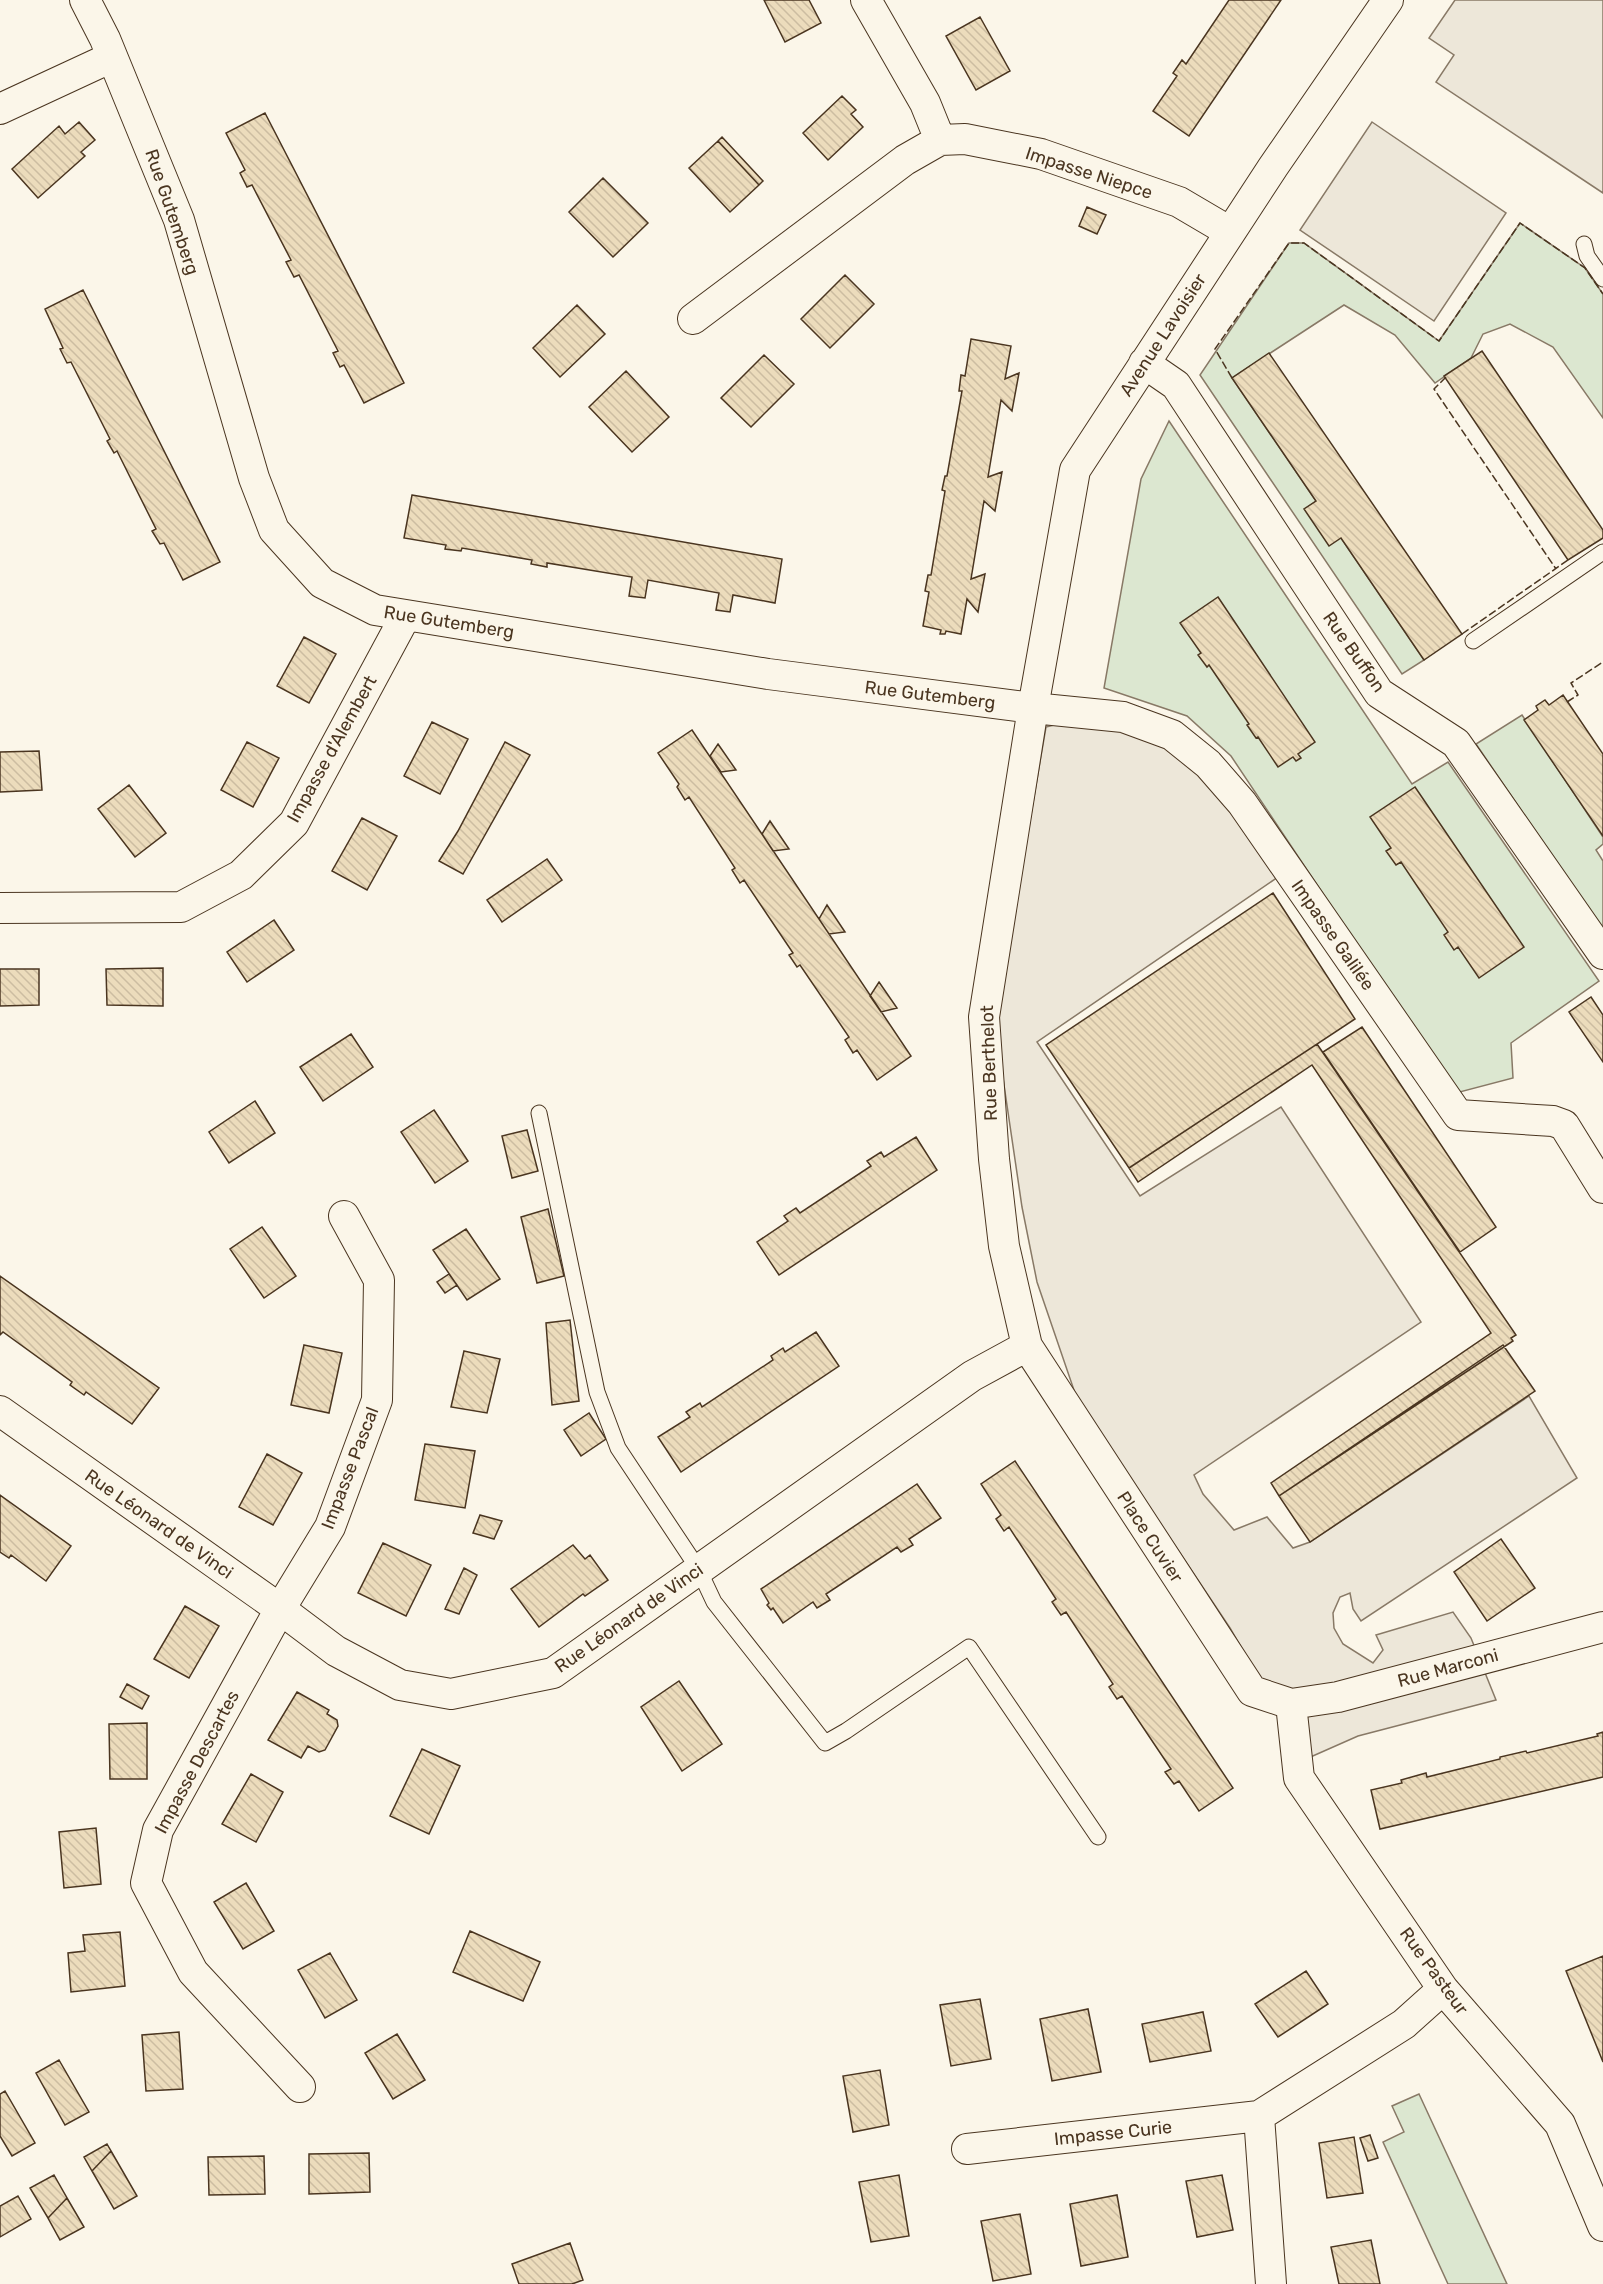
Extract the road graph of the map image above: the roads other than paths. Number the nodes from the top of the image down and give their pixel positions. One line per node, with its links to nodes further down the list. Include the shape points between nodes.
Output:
1 (85, 0): 4 (street, Rue Gutemberg)
2 (866, 0): 6 (street, via 925,103)
3 (1388, 0): 7 (street, Avenue Lavoisier)
4 (112, 57): 5 (street); 13 (street, Rue Gutemberg, via 179,220 254,478 274,530 322,583 375,610)
5 (0, 109)
6 (940, 140): 7 (street, Impasse Niepce, via 965,139 1041,154 1179,202); 10 (street, Impasse Niepce, via 905,160)
7 (1230, 232): 11 (street, Avenue Lavoisier)
8 (1584, 244): 9 (lane, via 1587,256)
9 (1603, 279)
10 (693, 319)
11 (1144, 363): 15 (street, Avenue Lavoisier, via 1075,470); 17 (street, Rue Buffon, via 1176,385 1379,693 1456,743)
12 (1603, 552): 14 (lane)
13 (406, 615): 15 (street, Rue Gutemberg, via 768,674); 16 (street, Impasse d'Alembert, via 294,823 241,875 181,907)
14 (1473, 640)
15 (1033, 708): 19 (street, Impasse Galilée, via 1123,717 1172,735 1208,764 1242,803 1458,1115 1553,1120 1564,1125); 21 (street, Rue Berthelot, via 984,1017 1004,1245)
16 (0, 908)
17 (1603, 954)
18 (538, 1113): 23 (lane, via 597,1392 618,1448)
19 (1603, 1188)
20 (344, 1216): 24 (street, Impasse Pascal, via 379,1280 377,1400 330,1527)
21 (1026, 1346): 23 (street, Rue Léonard de Vinci, via 972,1376); 26 (street, Place Cuvier, via 1252,1691)
22 (0, 1412): 24 (street, Rue Léonard de Vinci)
23 (699, 1570): 24 (street, Rue Léonard de Vinci, via 553,1673 451,1694 400,1685 336,1651); 27 (lane, via 714,1602 825,1743 969,1647)
24 (280, 1609): 29 (street, Impasse Descartes, via 158,1830 146,1883 193,1972)
25 (1603, 1627): 26 (street, Rue Marconi, via 1338,1697)
26 (1291, 1704): 28 (street, Rue Pasteur, via 1299,1778)
27 (1098, 1837)
28 (1443, 1989): 30 (street, Impasse Curie, via 1404,2024); 32 (street, Rue Pasteur, via 1560,2124)
29 (300, 2087)
30 (1259, 2116): 31 (street, Impasse Curie); 33 (street)
31 (966, 2149)
32 (1603, 2226)
33 (1271, 2284)

